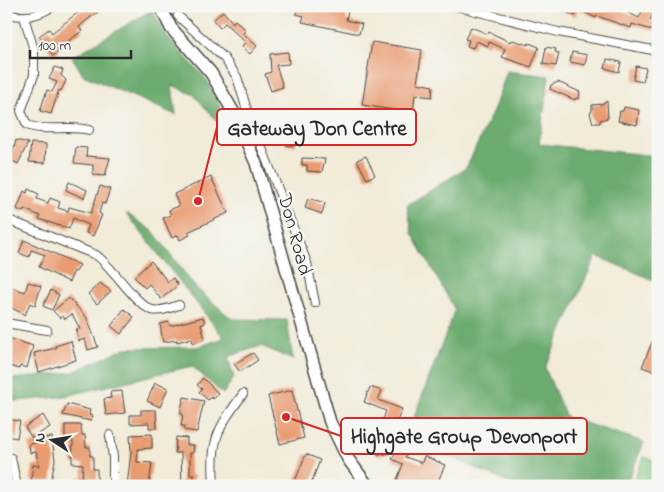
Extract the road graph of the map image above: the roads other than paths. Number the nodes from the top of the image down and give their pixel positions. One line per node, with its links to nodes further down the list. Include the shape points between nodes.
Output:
1 (53, 6): 6 (street, via 37,15)
2 (160, 6): 9 (main road, Don Road, via 171,28 211,73)
3 (456, 6): 7 (street, via 558,32)
4 (6, 14): 6 (street)
5 (178, 16): 8 (street, via 224,58 236,77)
6 (24, 17): 10 (street, via 34,50 34,75 21,111 27,125 33,128)
7 (658, 51)
8 (247, 110): 9 (street); 12 (street, via 307,263)
9 (234, 113): 22 (main road, Don Road, via 268,200 330,422 348,459)
10 (89, 130)
11 (6, 219): 13 (street, via 100,258 145,306 161,311)
12 (315, 302)
13 (179, 305)
14 (6, 323): 15 (street)
15 (48, 330)
16 (244, 394): 21 (street, via 222,423 214,440)
17 (110, 435): 20 (street)
18 (11, 458): 19 (street)
19 (17, 486)
20 (113, 486)
21 (214, 486)
22 (368, 486)

